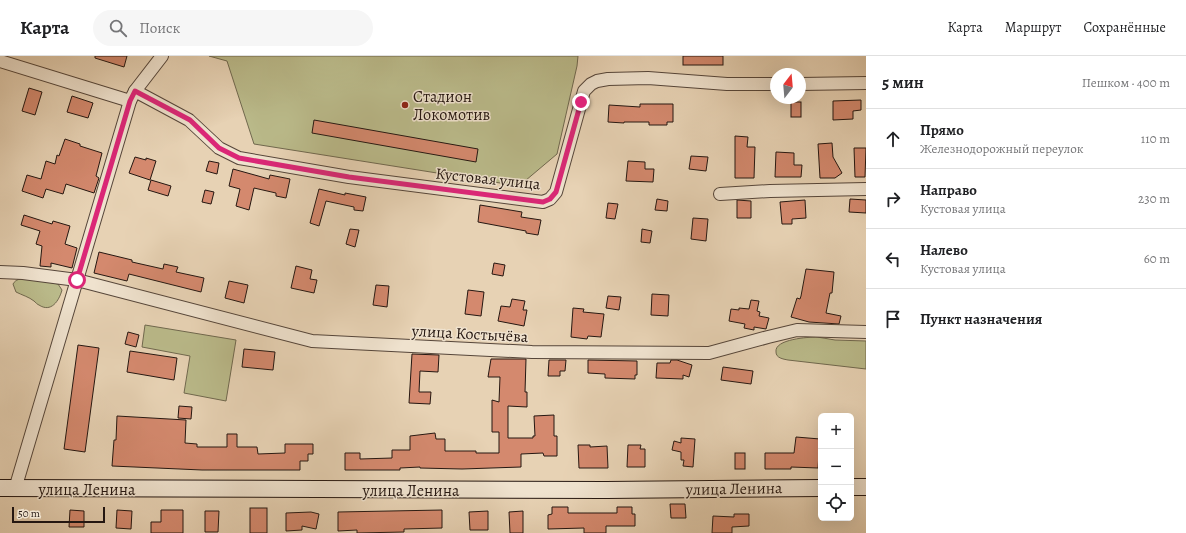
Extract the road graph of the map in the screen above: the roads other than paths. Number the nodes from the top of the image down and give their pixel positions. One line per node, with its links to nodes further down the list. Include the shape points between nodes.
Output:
1 (162, 56): 6 (street)
2 (0, 61): 6 (street, Кустовая улица)
3 (866, 83): 5 (street)
4 (770, 84): 6 (street, Кустовая улица, via 727,84 648,78 608,79 591,84 584,91 556,192 543,202 349,177 239,158 219,148 190,120)
5 (806, 84)
6 (133, 96): 10 (street)
7 (866, 189): 8 (street)
8 (720, 194)
9 (0, 272): 10 (street, улица Костычёва)
10 (77, 280): 11 (street, улица Костычёва, via 312,341 532,352 709,353 797,330); 14 (street)
11 (866, 332)
12 (854, 487): 13 (main road)
13 (866, 487)
14 (7, 488): 15 (main road, улица Ленина)
15 (818, 488)

